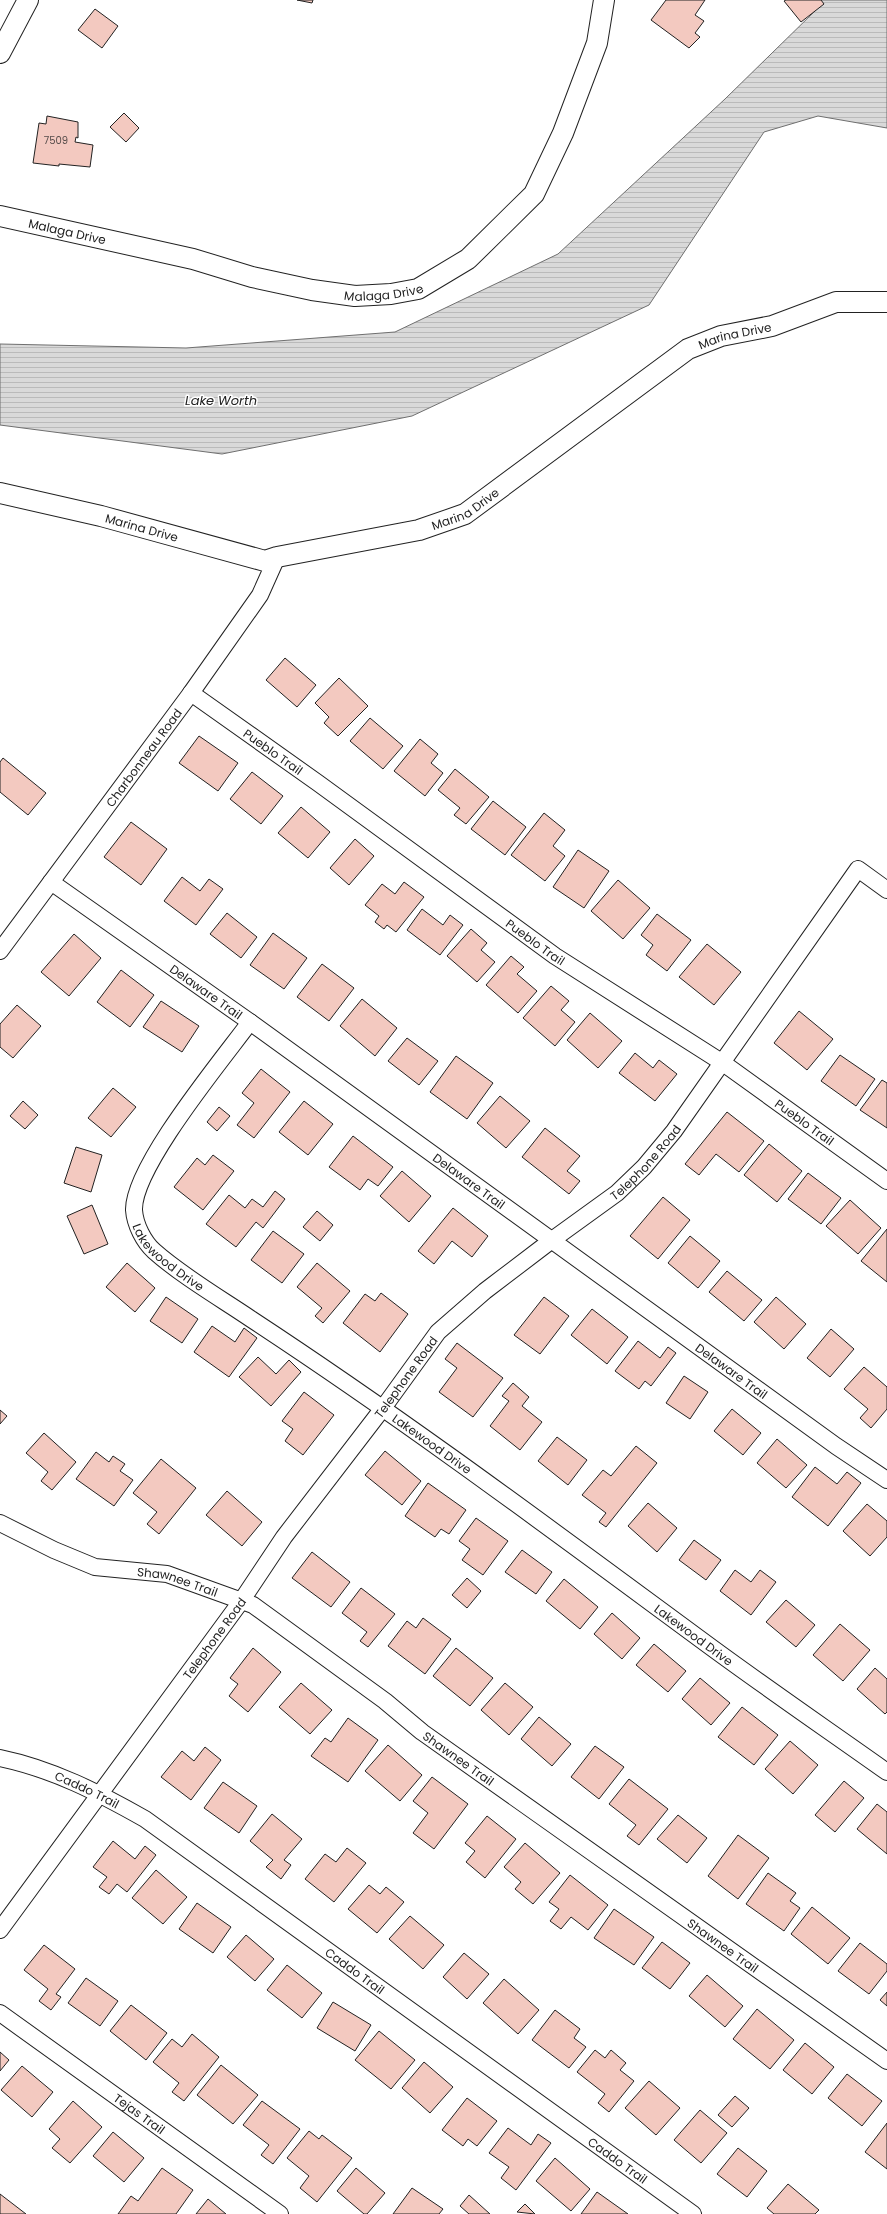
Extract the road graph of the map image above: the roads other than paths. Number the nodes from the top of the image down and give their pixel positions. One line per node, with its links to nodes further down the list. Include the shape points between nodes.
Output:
1 (28, 0): 3 (street)
2 (604, 0): 4 (street, Malaga Drive, via 597,43 563,133 534,194 468,259 418,289 355,296 312,290 252,277 193,259)
3 (0, 53)
4 (0, 216)
5 (887, 302): 7 (street, Marina Drive, via 836,302 772,326 721,336 688,349 465,514 419,530)
6 (0, 493): 7 (street, Marina Drive, via 101,516 265,561)
7 (277, 557): 8 (street, Charbonneau Road, via 260,595)
8 (191, 693): 9 (street, Charbonneau Road); 13 (street, Pueblo Trail, via 555,956)
9 (51, 882): 11 (street, Charbonneau Road); 12 (street, Delaware Trail)
10 (887, 890): 13 (street, Telephone Road, via 858,869)
11 (0, 951)
12 (250, 1022): 15 (street, Delaware Trail); 16 (street, Lakewood Drive, via 156,1150 136,1195 134,1212 141,1234 153,1250 206,1289)
13 (723, 1063): 14 (street, Pueblo Trail); 15 (street, Telephone Road, via 674,1132 644,1167 617,1194)
14 (887, 1181)
15 (552, 1240): 16 (street, Telephone Road, via 485,1291 438,1332); 17 (street, Delaware Trail, via 836,1446)
16 (383, 1408): 19 (street, Telephone Road, via 284,1536); 21 (street, Lakewood Drive, via 702,1641)
17 (887, 1480)
18 (0, 1524): 19 (street, Shawnee Trail, via 94,1567 167,1574)
19 (242, 1600): 22 (street, Telephone Road); 25 (street, Shawnee Trail, via 253,1605 385,1701 422,1732)
20 (0, 1758): 22 (street, Caddo Trail, via 60,1776)
21 (887, 1772)
22 (100, 1793): 23 (street, Telephone Road); 27 (street, Caddo Trail, via 145,1819)
23 (0, 1930)
24 (0, 2013): 26 (street, Tejas Trail)
25 (887, 2061)
26 (280, 2214)
27 (693, 2214)

